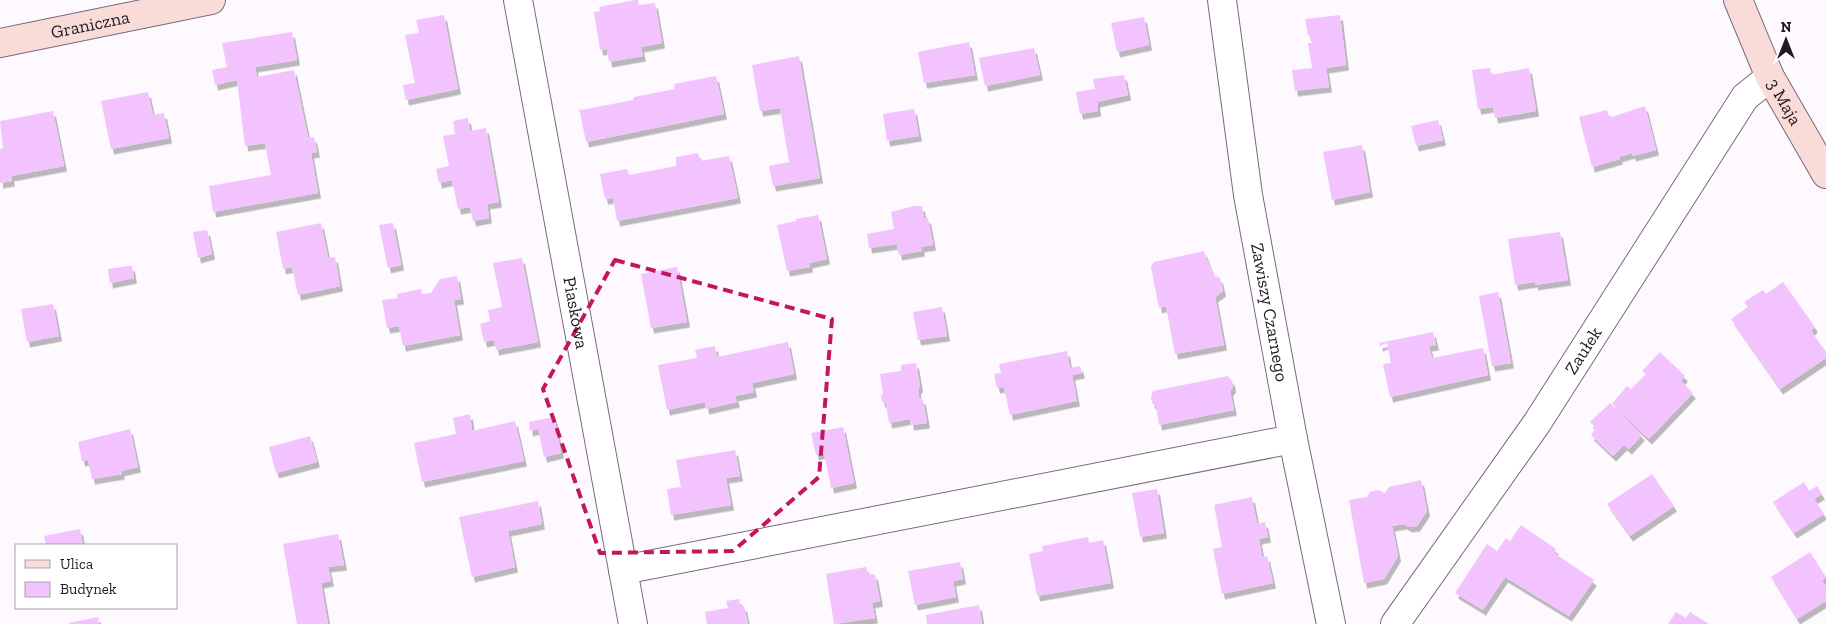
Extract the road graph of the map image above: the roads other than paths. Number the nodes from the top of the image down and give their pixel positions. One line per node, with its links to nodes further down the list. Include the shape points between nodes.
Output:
1 (211, 0): 5 (street, Graniczna)
2 (518, 0): 9 (street, Piaskowa)
3 (1222, 0): 8 (street, Zawiszy Czarnego, via 1248,195)
4 (1738, 0): 6 (street, 3 Maja)
5 (0, 43)
6 (1770, 77): 7 (street, 3 Maja); 12 (street, Zaułek, via 1746,97 1537,423)
7 (1826, 174)
8 (1293, 438): 9 (street); 11 (street, Zawiszy Czarnego)
9 (623, 570): 10 (street, Piaskowa)
10 (634, 624)
11 (1331, 624)
12 (1395, 624)

